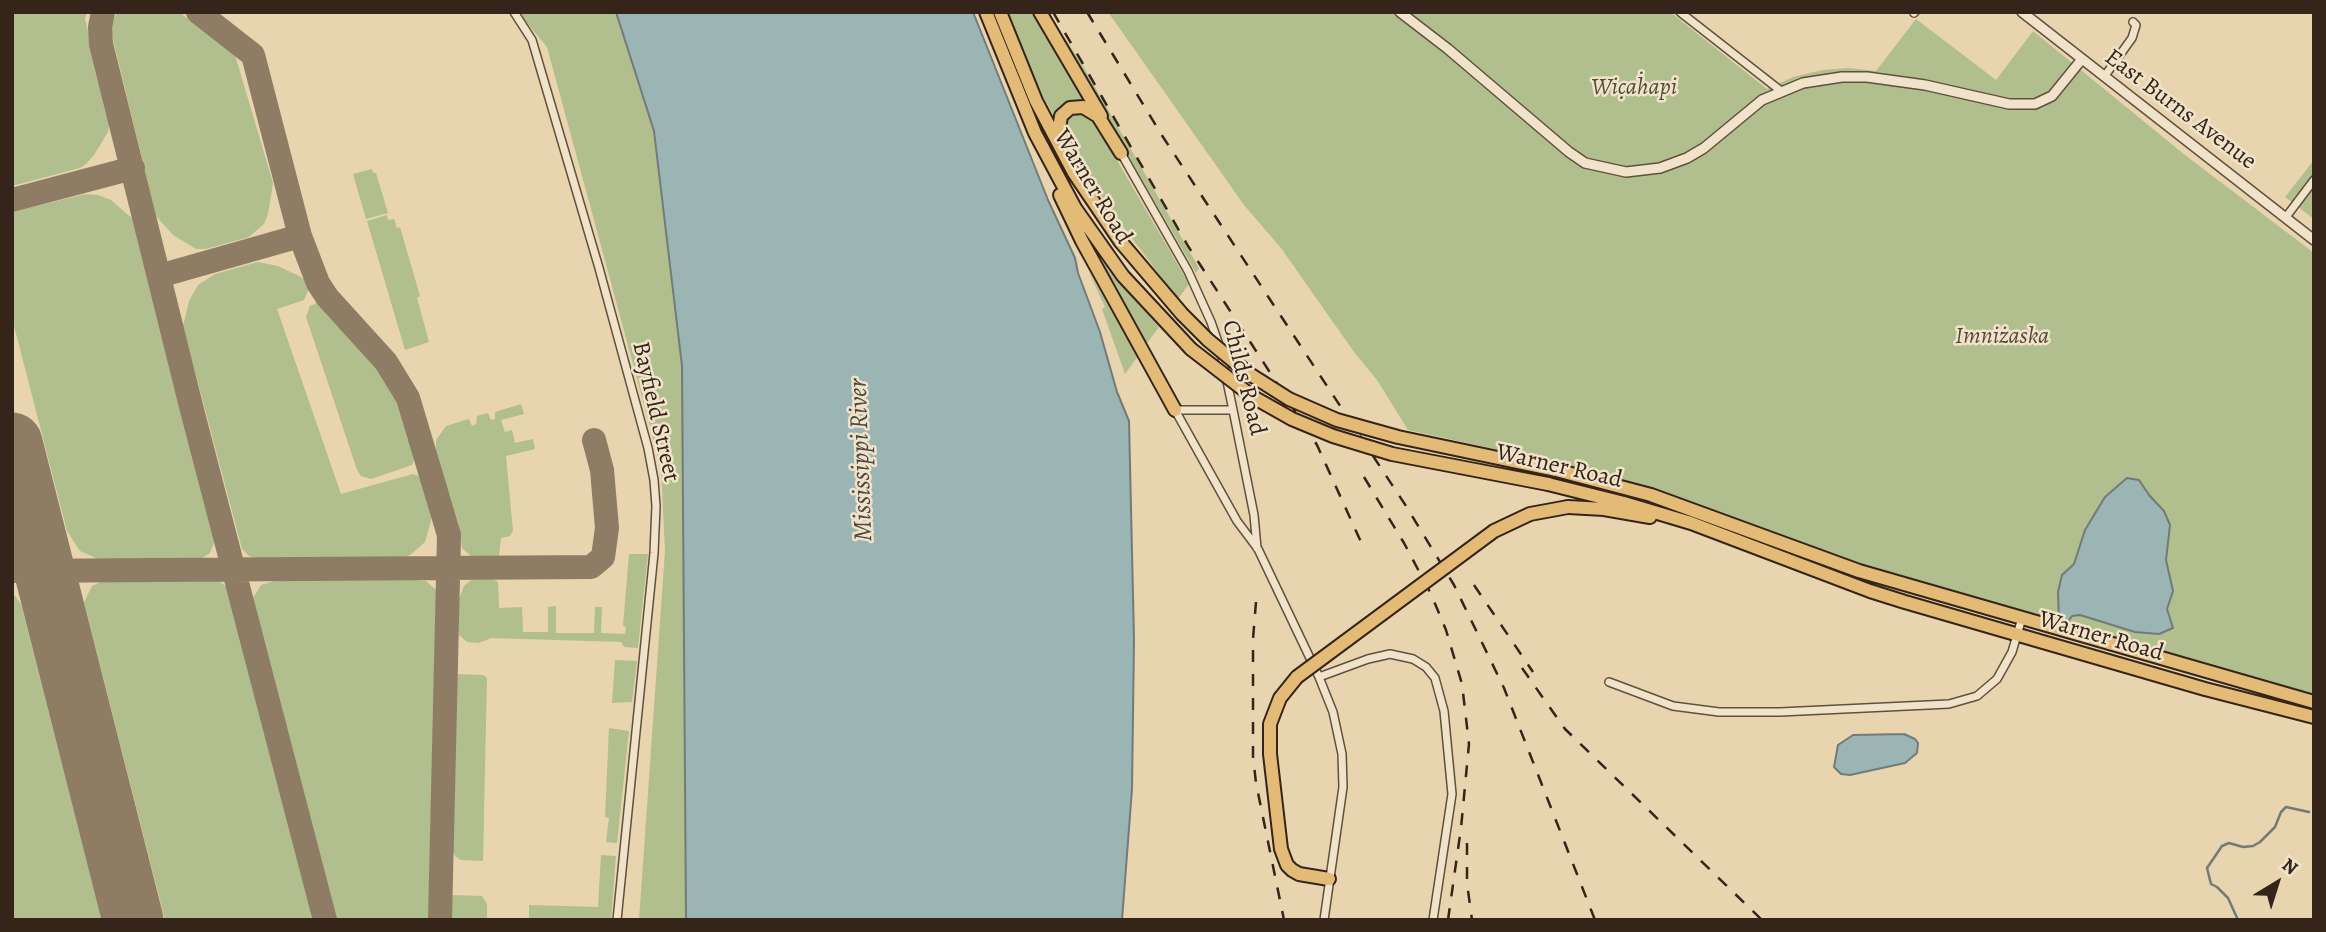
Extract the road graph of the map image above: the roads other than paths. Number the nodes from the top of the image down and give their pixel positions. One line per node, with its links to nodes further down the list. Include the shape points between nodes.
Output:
1 (514, 12): 29 (street, Bayfield Street, via 532,40 599,268 654,480 654,553)
2 (986, 12): 12 (highway, Warner Road)
3 (1000, 12): 15 (highway, Warner Road, via 1045,120)
4 (1040, 12): 13 (highway)
5 (1400, 12): 11 (street, via 1554,141 1585,163 1606,168 1626,172 1672,165 1711,142 1751,107)
6 (1680, 12): 11 (street)
7 (2022, 12): 9 (street, East Burns Avenue)
8 (2133, 22): 10 (street, via 2132,38)
9 (2081, 60): 10 (street, East Burns Avenue); 11 (street, via 2052,96 2035,104 2009,104 1867,77 1822,79)
10 (2104, 77): 16 (street, East Burns Avenue)
11 (1782, 91)
12 (1027, 114): 18 (highway, via 1067,211); 20 (highway, Warner Road, bridge, via 1063,188 1136,292 1191,349 1253,397 1333,436 1392,454 1548,484)
13 (1121, 153): 15 (highway, via 1093,111 1077,107 1063,113 1061,135); 19 (street, Childs Road, via 1198,290 1220,348)
14 (2314, 180): 16 (street)
15 (1096, 208): 22 (highway, Warner Road, bridge, via 1208,340 1289,399 1337,421 1651,495 1859,571)
16 (2286, 217): 17 (street, East Burns Avenue)
17 (2314, 240)
18 (1175, 410): 19 (street); 21 (street, Childs Road, via 1237,521)
19 (1233, 410): 21 (street, Childs Road)
20 (1691, 523): 23 (highway, Warner Road, via 1870,591); 28 (highway, bridge, via 1604,509 1568,507 1530,514 1494,531 1297,677 1280,698 1270,724 1281,849 1292,870)
21 (1258, 549): 24 (street, Childs Road)
22 (2022, 618): 23 (street); 26 (highway, Warner Road)
23 (2018, 635): 25 (street, via 2006,666 1988,688 1949,704 1719,712 1673,706); 27 (highway, Warner Road)
24 (1319, 677): 28 (street, Childs Road, via 1336,723 1343,773); 31 (street, via 1390,654 1413,659 1435,678 1444,711 1452,794)
25 (1609, 682)
26 (2314, 702)
27 (2314, 717)
28 (1329, 879): 30 (street, Childs Road)
29 (617, 920)
30 (1324, 920)
31 (1433, 920)

